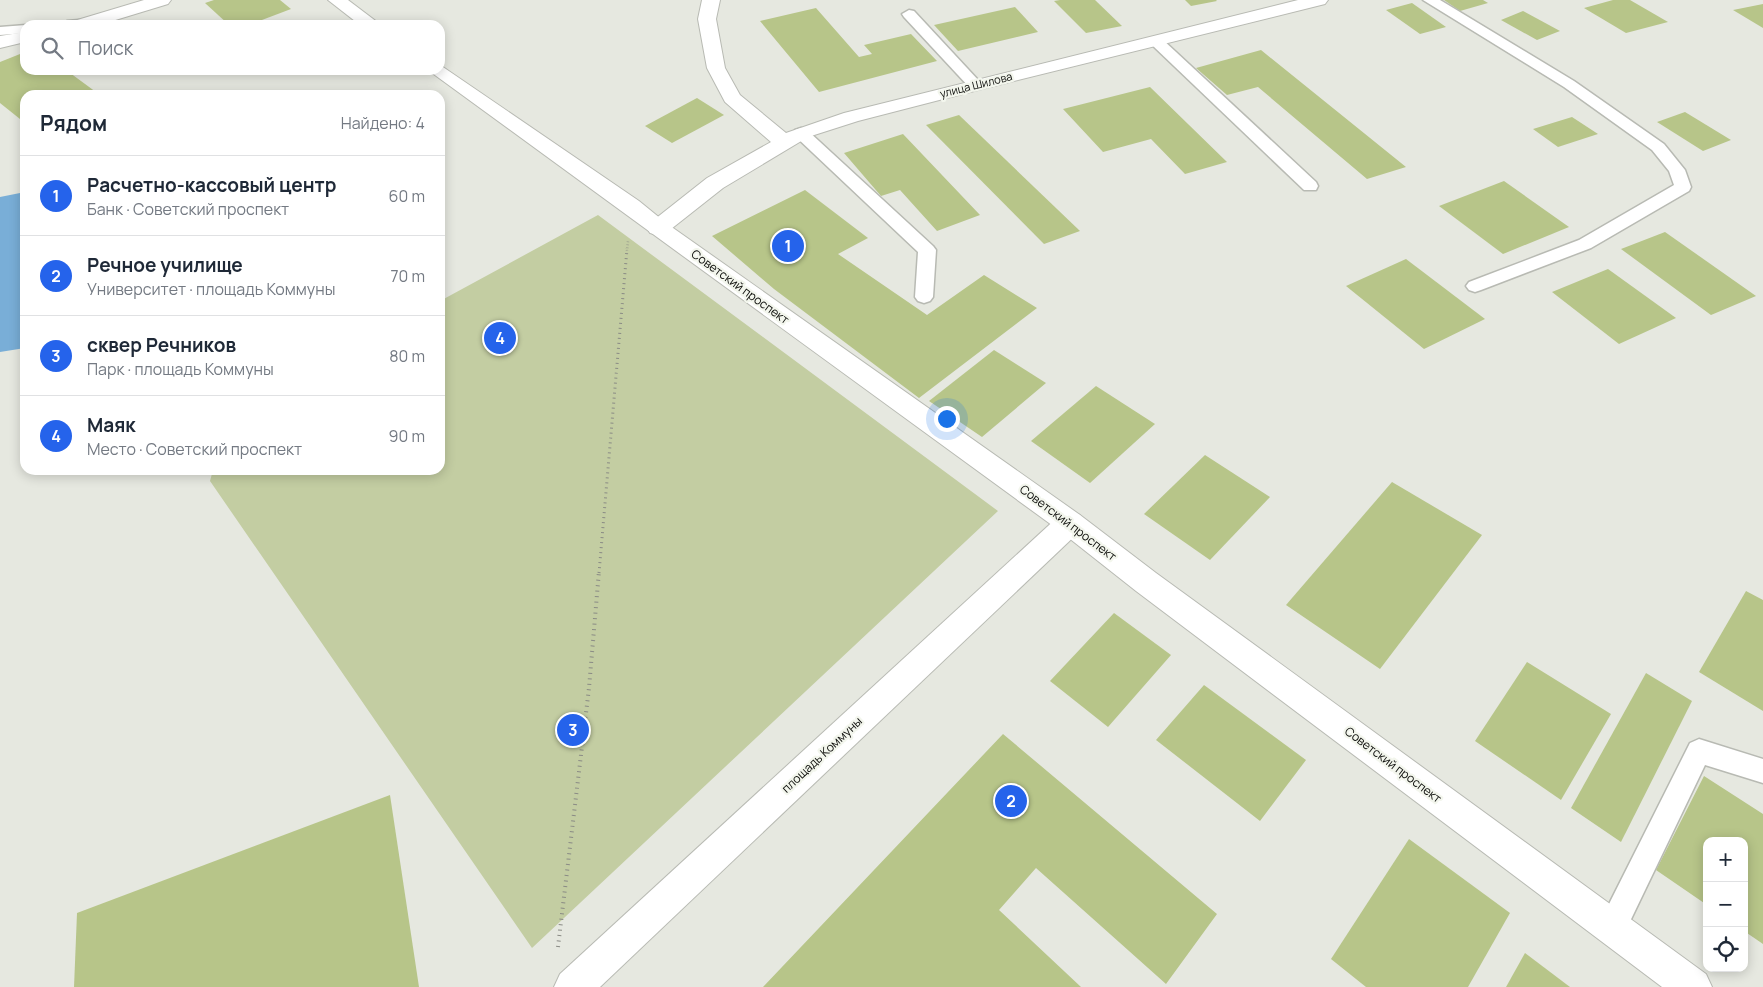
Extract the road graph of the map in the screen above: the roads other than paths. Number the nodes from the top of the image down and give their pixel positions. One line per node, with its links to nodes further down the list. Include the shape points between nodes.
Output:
1 (162, 0): 8 (street)
2 (337, 0): 9 (street)
3 (711, 0): 17 (street, via 707,19 716,68 732,98)
4 (1319, 0): 6 (street, улица Шилова)
5 (1430, 0): 20 (lane, via 1569,84 1658,147 1678,170 1683,187 1585,244)
6 (1292, 3): 14 (street, улица Шилова)
7 (909, 14): 16 (lane)
8 (98, 20)
9 (365, 20)
10 (20, 30): 11 (lane)
11 (0, 32)
12 (20, 38): 13 (street)
13 (0, 42)
14 (1157, 42): 16 (street, улица Шилова); 18 (lane)
15 (443, 75): 19 (street, Советский проспект)
16 (975, 85): 17 (street, улица Шилова, via 852,117)
17 (793, 137): 19 (street, улица Шилова, via 715,183); 21 (lane, via 927,250)
18 (1310, 186)
19 (658, 228): 22 (street, Советский проспект)
20 (1475, 286)
21 (924, 297)
22 (1070, 523): 24 (street, Советский проспект); 25 (street, площадь Коммуны)
23 (1763, 771): 24 (lane, via 1699,751)
24 (1612, 928): 26 (street, Советский проспект)
25 (573, 987)
26 (1693, 987)

